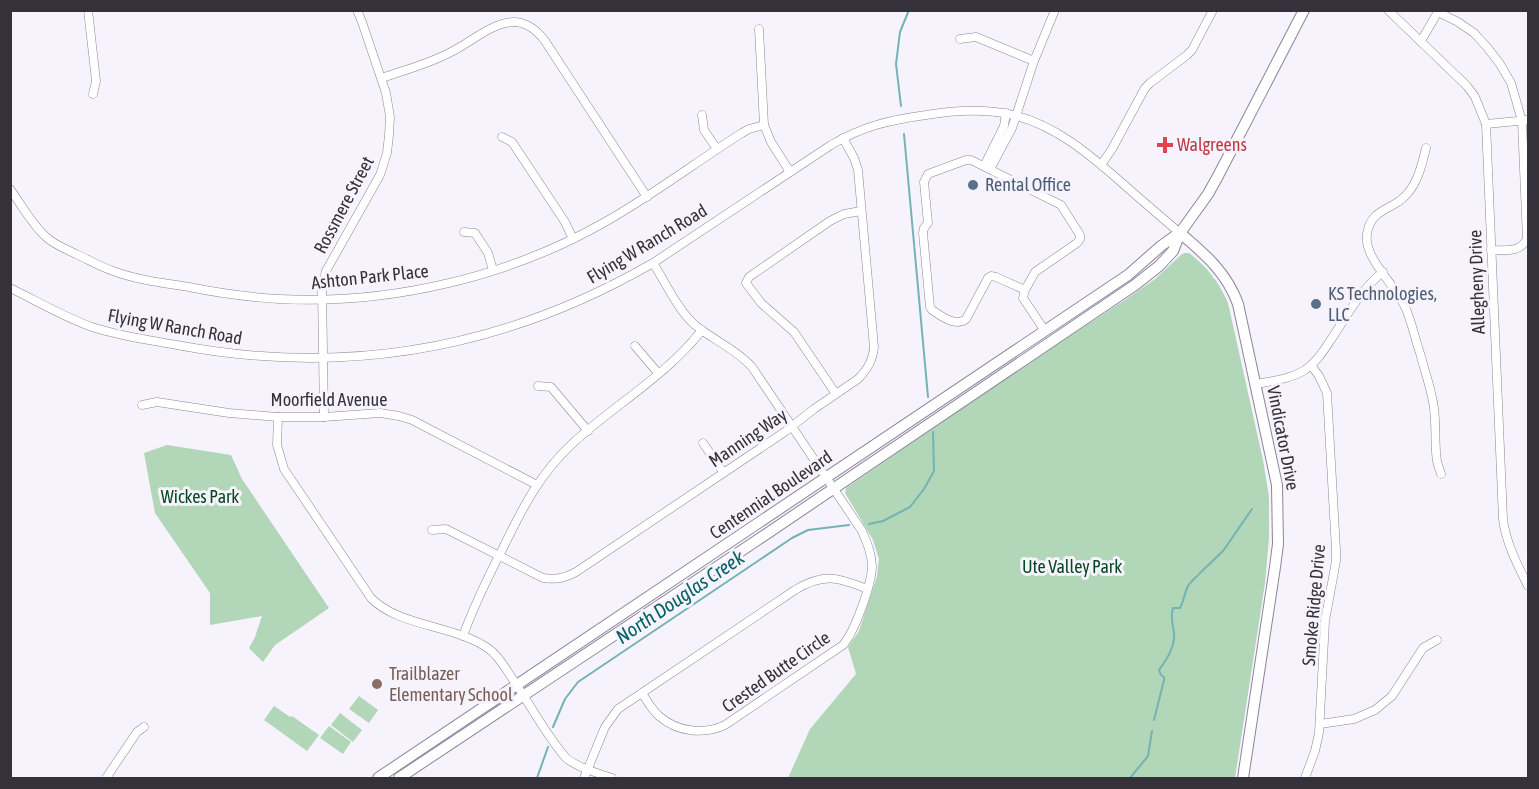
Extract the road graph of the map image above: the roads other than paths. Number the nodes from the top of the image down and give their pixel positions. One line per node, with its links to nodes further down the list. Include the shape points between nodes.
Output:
1 (88, 10): 13 (street, via 96,81)
2 (357, 10): 12 (street, Rossmere Street)
3 (1055, 10): 11 (street)
4 (1213, 10): 24 (street, via 1192,50 1145,88)
5 (1304, 10): 31 (main road, Centennial Boulevard, via 1208,194)
6 (1388, 10): 10 (street, Allegheny Drive)
7 (1439, 11): 10 (street); 17 (street, via 1474,33 1487,47 1511,83)
8 (759, 29): 19 (street)
9 (960, 39): 11 (street, via 976,38)
10 (1421, 41): 18 (street, Allegheny Drive, via 1471,91)
11 (1034, 61): 16 (street)
12 (382, 78): 28 (street, via 450,53 499,22 510,20 531,25 541,34); 39 (street, Rossmere Street, via 390,117 385,161 326,272)
13 (93, 94)
14 (1006, 113): 16 (street, Flying W Ranch Road); 21 (street, Flying W Ranch Road, via 965,110 926,115 866,127); 25 (street)
15 (702, 115): 23 (street, via 704,130)
16 (1016, 115): 24 (street, Flying W Ranch Road, via 1062,135); 25 (street)
17 (1525, 121): 18 (street); 33 (street, via 1527,239 1518,249)
18 (1486, 124): 33 (street, Allegheny Drive)
19 (764, 125): 23 (street, Ashton Park Place, via 749,129); 26 (street)
20 (502, 137): 32 (street, via 512,142)
21 (843, 138): 26 (street, Flying W Ranch Road); 29 (street, Manning Way, via 856,164)
22 (1426, 148): 36 (street, via 1410,190 1400,201 1378,213 1369,225 1368,250)
23 (717, 149): 28 (street, Ashton Park Place)
24 (1101, 165): 31 (street, Flying W Ranch Road)
25 (987, 168): 38 (street, via 1061,205 1080,234 1077,243 1035,272); 38 (street, via 966,160 925,177 928,223 923,233 930,307 957,323 966,319 991,276)
26 (790, 172): 34 (street, Flying W Ranch Road)
27 (10, 189): 39 (street, Ashton Park Place, via 46,237 114,272 230,294)
28 (647, 197): 32 (street, Ashton Park Place)
29 (861, 211): 48 (street, Manning Way, via 874,354 864,373); 48 (street, via 830,221 748,277 746,283 761,303 794,332)
30 (464, 232): 35 (street, via 475,233)
31 (1180, 233): 41 (main road, Centennial Boulevard, via 1128,275); 46 (main road, Vindicator Drive, via 1216,265 1234,294); 59 (main road, Centennial Boulevard, via 1173,251 1135,285)
32 (573, 238): 35 (street, Ashton Park Place)
33 (1491, 250): 62 (street, Allegheny Drive, via 1504,531)
34 (653, 263): 40 (street, Crested Butte Circle, via 685,313); 43 (street, Flying W Ranch Road, via 562,308 514,326 419,349)
35 (494, 270): 39 (street, Ashton Park Place, via 409,291)
36 (1383, 272): 44 (street, via 1367,286); 56 (street, via 1407,311 1430,387 1437,461)
37 (10, 288): 43 (street, Flying W Ranch Road, via 93,327 114,332 212,352)
38 (1025, 290): 41 (street, via 1024,302)
39 (322, 299): 43 (street, Rossmere Street)
40 (702, 330): 45 (street); 52 (street, Crested Butte Circle, via 748,363)
41 (1045, 331): 57 (main road, Centennial Boulevard)
42 (635, 346): 45 (street)
43 (323, 359): 51 (street, Rossmere Street)
44 (1311, 365): 46 (street, via 1296,375); 69 (street, Smoke Ridge Drive, via 1327,393 1336,550 1325,621)
45 (658, 374): 53 (street)
46 (1256, 384): 77 (main road, Vindicator Drive, via 1277,485 1278,544)
47 (537, 386): 53 (street, via 551,387)
48 (836, 394): 52 (street, Manning Way)
49 (142, 405): 50 (street, Moorfield Avenue, via 156,402)
50 (278, 417): 51 (street, Moorfield Avenue); 64 (street, via 277,445 284,469 371,598 397,615)
51 (324, 417): 58 (street, Moorfield Avenue, via 381,413 405,418)
52 (792, 427): 55 (street, Manning Way); 57 (street, Crested Butte Circle)
53 (588, 430): 58 (street, via 557,459)
54 (703, 443): 55 (street)
55 (723, 472): 61 (street, Manning Way, via 563,578 543,578)
56 (1442, 474)
57 (826, 478): 59 (street, Crested Butte Circle); 66 (main road, Centennial Boulevard)
58 (537, 485): 61 (street)
59 (834, 488): 63 (street, Crested Butte Circle, via 869,549 872,568); 68 (main road, Centennial Boulevard)
60 (432, 530): 61 (street, Manning Way, via 446,529)
61 (498, 556): 64 (street)
62 (1528, 586)
63 (867, 588): 67 (street, via 839,579 812,581); 67 (street, Crested Butte Circle, via 855,626 843,645 717,729 700,731 674,726 659,716)
64 (463, 636): 66 (street, via 494,653)
65 (1437, 640): 69 (street, via 1423,648 1392,696 1375,710 1354,719)
66 (517, 686): 68 (street); 73 (main road, Centennial Boulevard)
67 (642, 693): 71 (street, via 608,721)
68 (524, 696): 71 (street, via 566,758); 74 (main road, Centennial Boulevard)
69 (1320, 724): 78 (street, Smoke Ridge Drive)
70 (144, 727): 72 (street)
71 (588, 770): 75 (street); 76 (street)
72 (106, 778)
73 (378, 778)
74 (399, 778)
75 (584, 778)
76 (612, 778)
77 (1244, 778)
78 (1305, 778)

